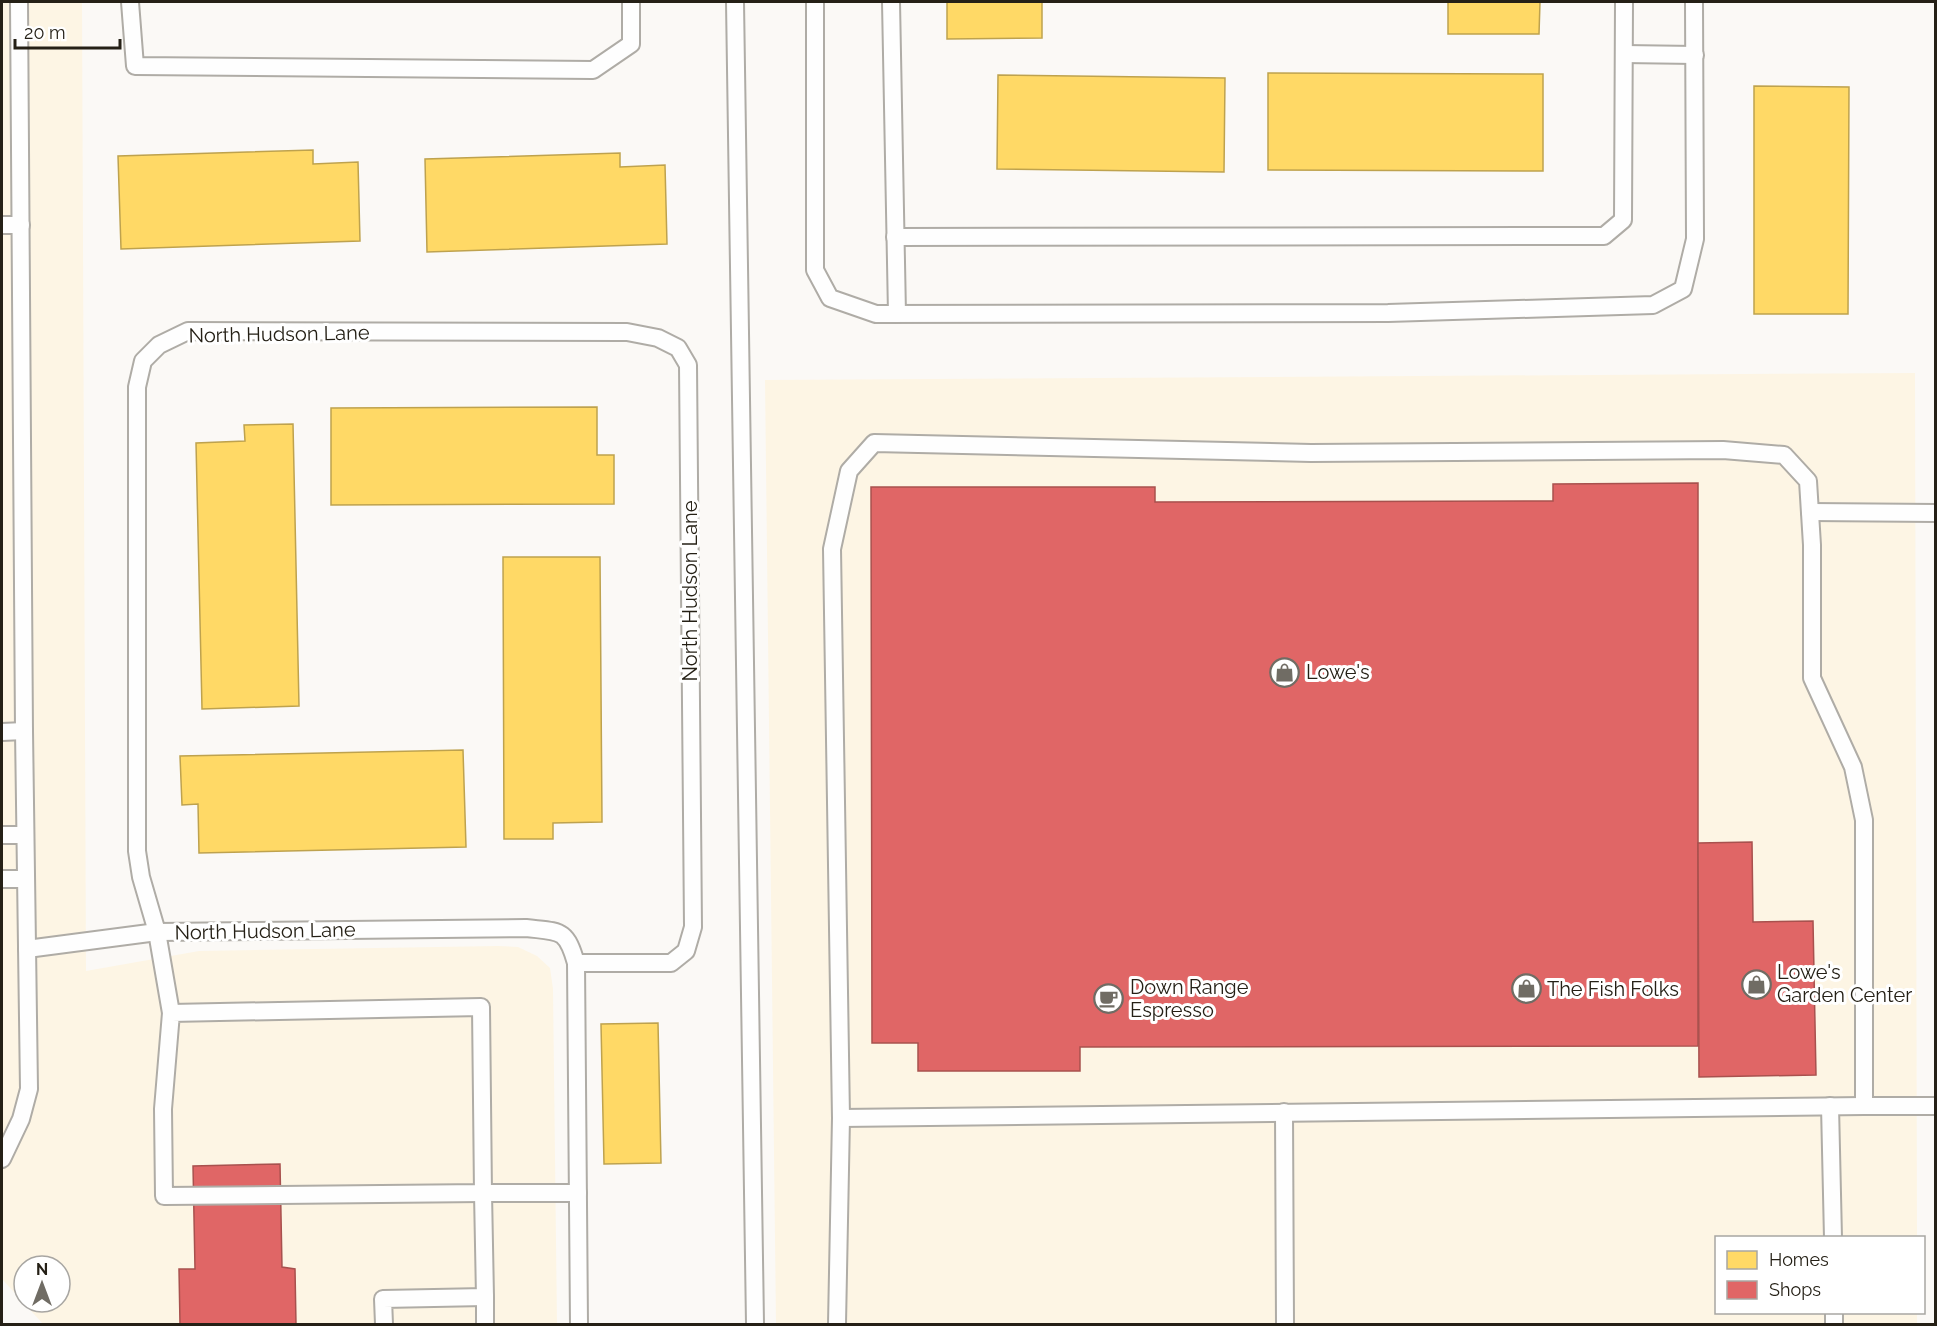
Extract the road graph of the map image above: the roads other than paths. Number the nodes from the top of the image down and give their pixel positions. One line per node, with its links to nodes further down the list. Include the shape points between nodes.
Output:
1 (19, 2): 12 (lane)
2 (130, 2): 3 (lane, via 135,66 593,70 631,44)
3 (631, 2)
4 (735, 2): 40 (lane)
5 (814, 2): 14 (lane, via 814,270 830,298 876,314)
6 (891, 2): 13 (lane)
7 (1624, 2): 9 (lane)
8 (1694, 2): 10 (lane)
9 (1624, 54): 10 (lane); 13 (lane, via 1623,220 1604,236)
10 (1695, 55): 14 (lane, via 1695,239 1683,289 1653,305 1388,313)
11 (2, 225): 12 (lane)
12 (21, 225): 17 (lane)
13 (895, 237): 14 (lane)
14 (897, 314)
15 (1810, 512): 16 (lane); 28 (lane, via 1812,678 1853,767 1864,820); 31 (lane, via 1808,481 1784,455 1723,450 1311,453 874,443 849,471 832,549)
16 (1935, 513)
17 (24, 731): 18 (lane); 20 (lane)
18 (2, 732)
19 (2, 835): 20 (lane)
20 (26, 835): 22 (lane)
21 (2, 879): 22 (lane)
22 (26, 879): 24 (lane)
23 (157, 932): 24 (lane); 25 (lane, North Hudson Lane, via 526,928 557,931 570,941); 25 (lane, North Hudson Lane, via 137,851 137,387 143,361 159,345 188,331 627,332 658,338 678,348 688,365 693,927 686,951 671,963); 26 (lane)
24 (27, 949): 32 (lane, via 29,1089 21,1119)
25 (576, 963): 34 (lane, North Hudson Lane)
26 (171, 1013): 33 (lane, via 482,1007); 33 (lane, via 163,1109 164,1196)
27 (1830, 1106): 28 (lane); 30 (lane); 35 (lane)
28 (1864, 1106): 29 (lane)
29 (1935, 1106)
30 (1284, 1112): 31 (lane); 42 (lane)
31 (841, 1118): 41 (lane)
32 (2, 1159)
33 (483, 1193): 34 (lane); 36 (lane)
34 (578, 1193): 39 (lane, North Hudson Lane)
35 (1833, 1236)
36 (485, 1298): 37 (lane, via 383,1299); 38 (lane)
37 (384, 1324)
38 (485, 1324)
39 (579, 1324)
40 (755, 1324)
41 (837, 1324)
42 (1285, 1324)

